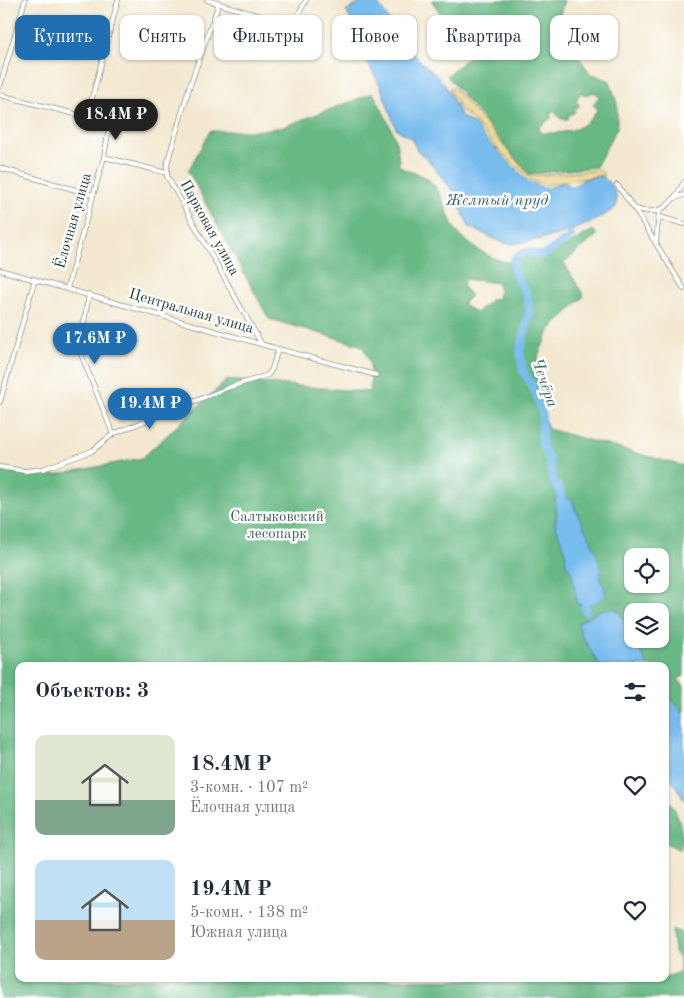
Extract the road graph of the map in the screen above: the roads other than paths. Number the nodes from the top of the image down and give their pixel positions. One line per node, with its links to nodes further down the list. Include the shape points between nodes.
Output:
1 (25, 0): 6 (street)
2 (118, 0): 8 (street)
3 (207, 0): 5 (street)
4 (306, 0): 5 (street, via 287,32 270,19)
5 (219, 3): 11 (street, Парковая улица, via 189,88)
6 (0, 86)
7 (0, 95): 8 (street)
8 (87, 117): 9 (street, Ёлочная улица, via 107,122 109,126)
9 (104, 157): 11 (street); 14 (street, Ёлочная улица)
10 (0, 168): 14 (street)
11 (167, 173): 27 (street, Парковая улица, via 183,208)
12 (684, 182): 16 (street)
13 (617, 185): 17 (street)
14 (93, 195): 24 (street, Ёлочная улица)
15 (684, 196): 16 (street)
16 (675, 198): 18 (street)
17 (634, 208): 18 (street, via 650,213); 21 (street)
18 (660, 211): 19 (street)
19 (660, 218): 20 (street); 21 (street)
20 (684, 224)
21 (656, 246): 25 (street)
22 (0, 270): 23 (street, Центральная улица)
23 (35, 279): 24 (street, Центральная улица); 30 (street)
24 (67, 288): 26 (street, Центральная улица)
25 (684, 289)
26 (89, 294): 27 (street, Центральная улица); 31 (street, via 81,354)
27 (262, 343): 28 (street, Центральная улица)
28 (278, 349): 29 (street, Центральная улица); 31 (street, via 268,375)
29 (376, 375)
30 (0, 402)
31 (113, 434): 32 (street, via 92,451 43,469 25,471)
32 (0, 467)

